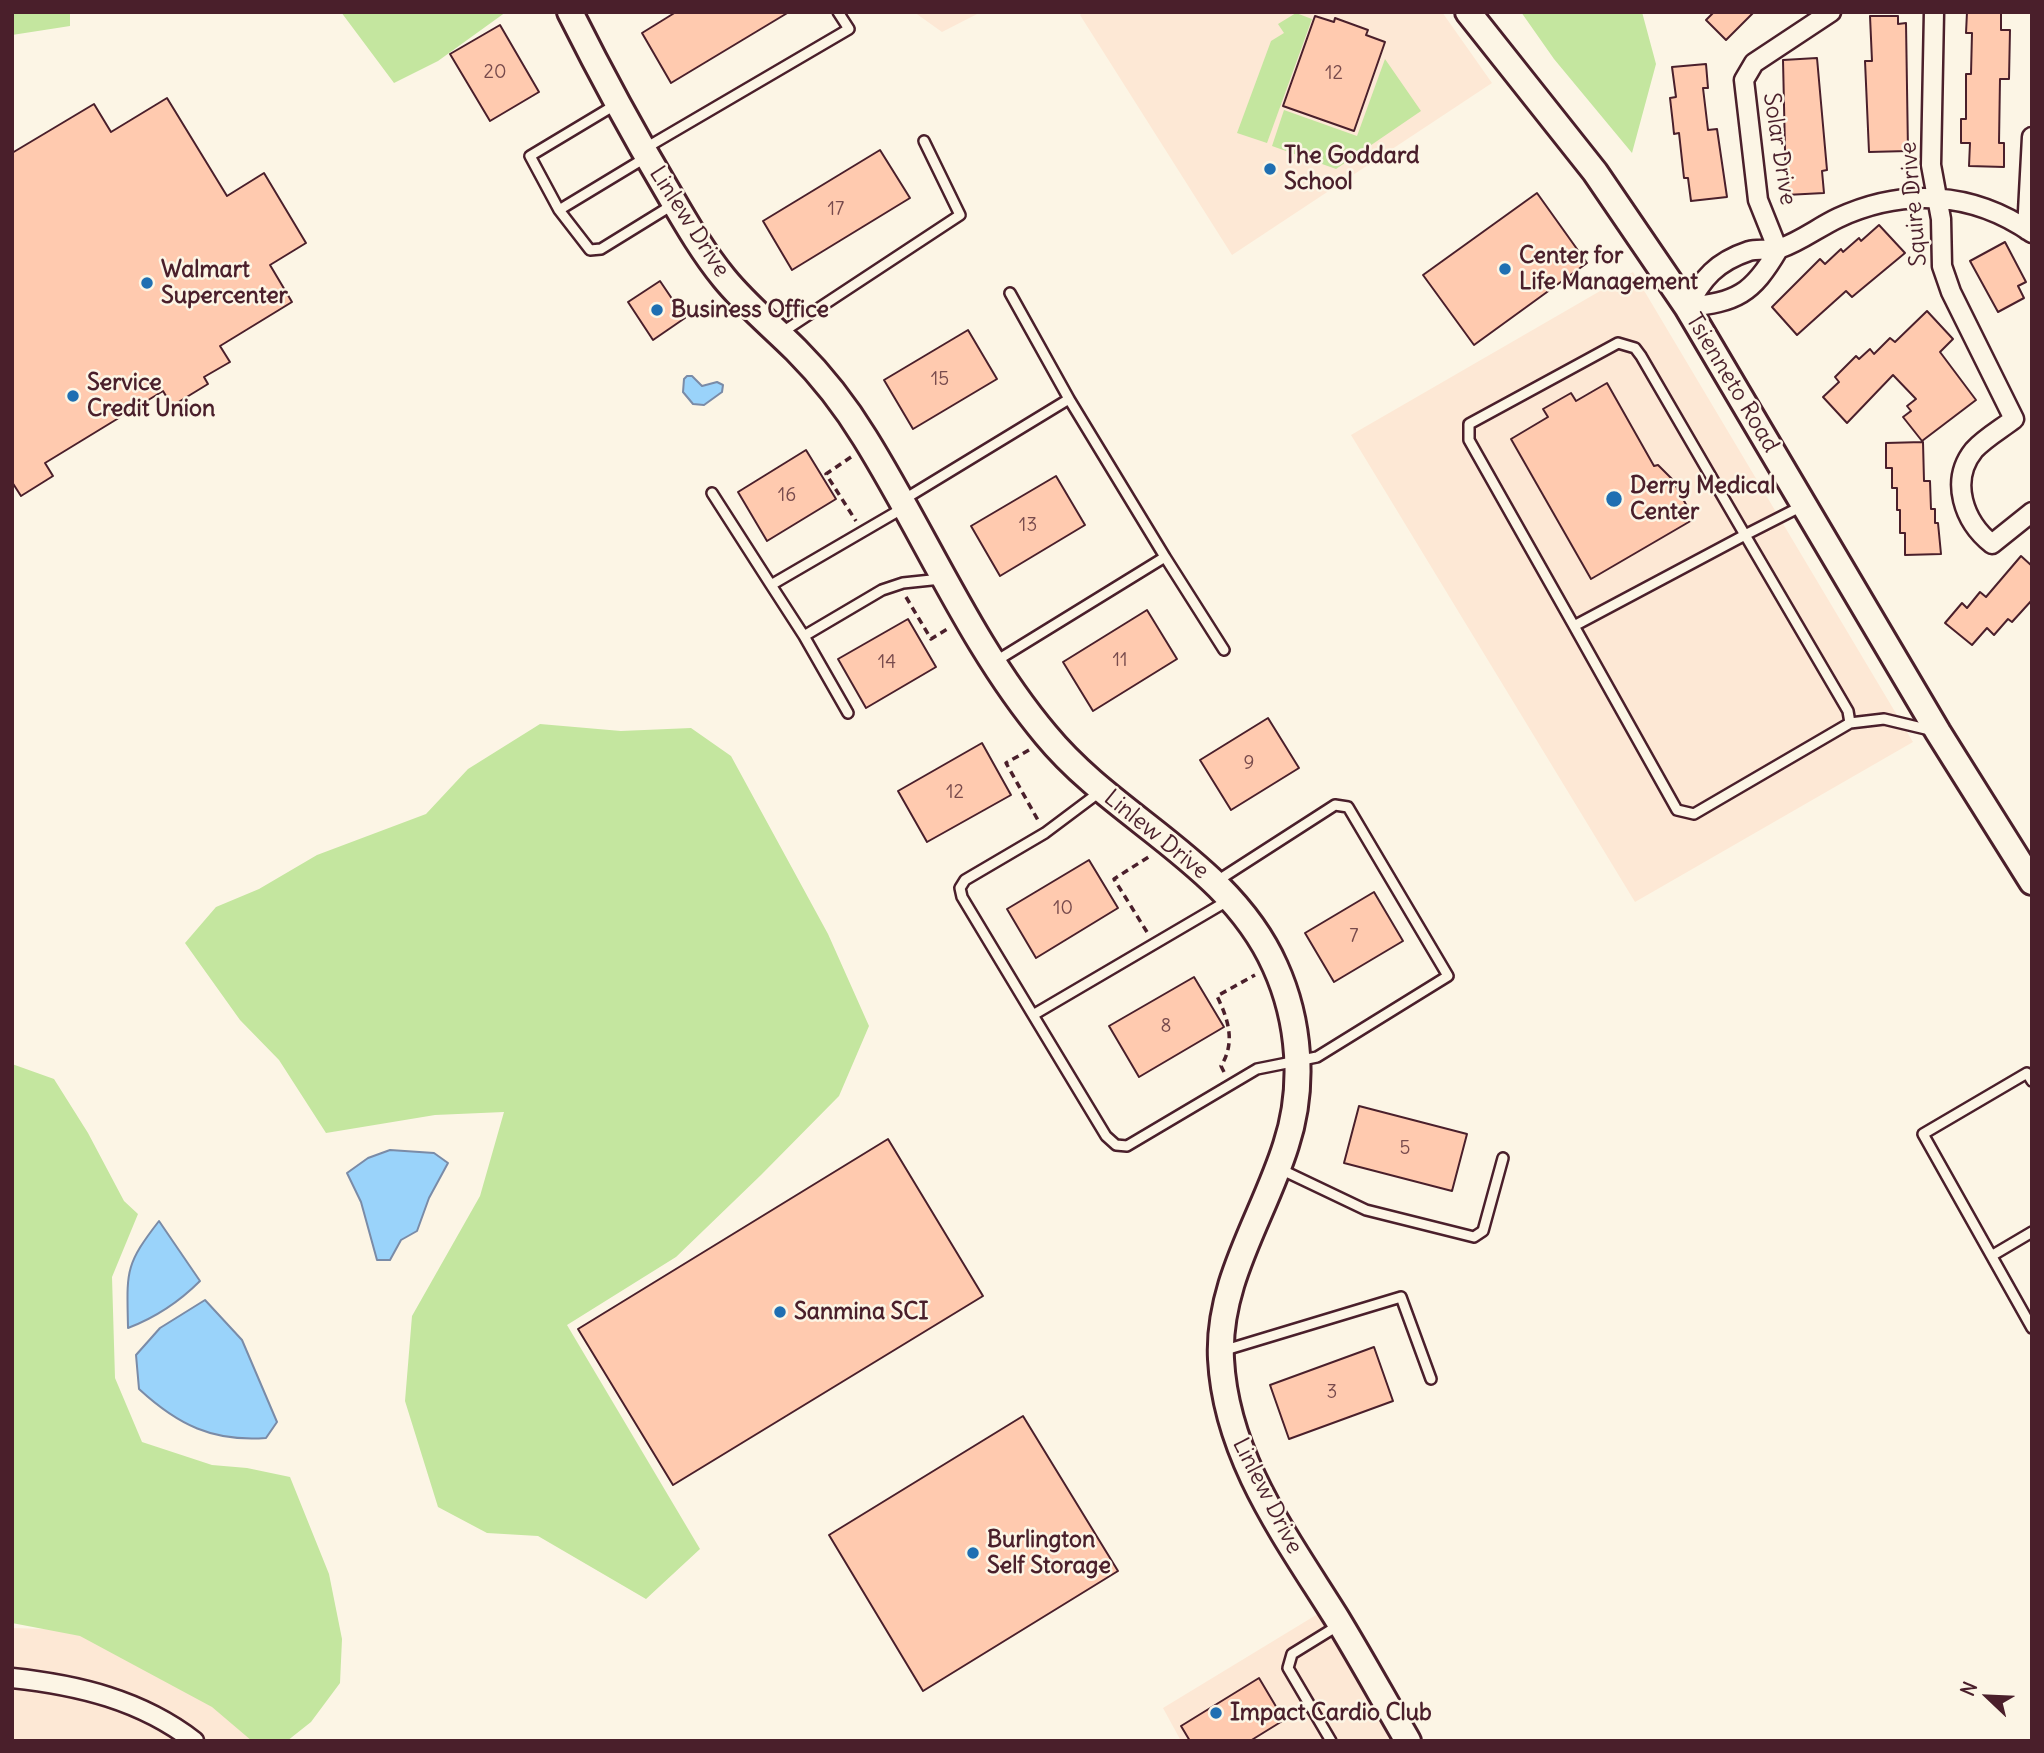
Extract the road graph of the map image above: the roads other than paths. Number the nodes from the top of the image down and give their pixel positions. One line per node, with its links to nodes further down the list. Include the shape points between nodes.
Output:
1 (570, 12): 6 (street, Linlew Drive)
2 (838, 12): 9 (lane, via 849,29)
3 (1468, 12): 16 (street, Tsienneto Road, via 1595,172)
4 (1831, 12): 14 (street, Solar Drive, via 1755,63 1744,80 1758,200)
5 (1934, 12): 10 (street, Squire Drive, via 1931,165)
6 (616, 104): 9 (street, Linlew Drive); 12 (lane, via 530,156)
7 (2032, 137): 13 (street)
8 (924, 141): 17 (lane, via 960,215)
9 (645, 153): 11 (street, Linlew Drive); 12 (lane)
10 (1937, 197): 13 (street, via 1986,209); 14 (street, via 1889,201 1861,209); 22 (street, Squire Drive, via 1946,281 2014,419 1983,442 1968,461 1964,506 1975,528 1992,544)
11 (674, 204): 12 (lane, via 601,249 590,250); 17 (street, Linlew Drive, via 723,277)
12 (559, 210)
13 (2029, 231)
14 (1778, 250): 16 (street, via 1769,266 1735,297 1725,303); 16 (street, via 1748,251 1705,275)
15 (1010, 293): 18 (lane)
16 (1687, 307): 21 (street, Tsienneto Road)
17 (779, 334): 20 (street, Linlew Drive, via 845,409)
18 (1069, 399): 20 (lane); 24 (lane)
19 (712, 494): 26 (lane)
20 (903, 504): 25 (street, Linlew Drive); 26 (lane)
21 (1805, 504): 23 (lane); 33 (street, Tsienneto Road)
22 (2032, 512)
23 (1745, 535): 27 (lane); 27 (lane, via 1641,356 1635,348 1618,343 1469,424 1469,440); 32 (lane, via 1848,711)
24 (1165, 557): 29 (lane); 30 (lane)
25 (947, 579): 28 (lane, via 882,590); 30 (street, Linlew Drive)
26 (771, 584): 28 (lane)
27 (1574, 626): 32 (lane, via 1677,810 1694,814)
28 (804, 636): 31 (lane)
29 (1224, 650)
30 (995, 662): 34 (street, Linlew Drive, via 1049,739)
31 (848, 713)
32 (1850, 723): 33 (lane, via 1884,719)
33 (1938, 732): 35 (street, Tsienneto Road)
34 (1101, 791): 36 (street, Linlew Drive); 37 (lane, via 1045,833 965,880 960,888)
35 (2032, 882)
36 (1222, 891): 37 (lane, via 1155,945); 38 (street, Linlew Drive, via 1274,964 1292,1017); 38 (lane, via 1335,805 1348,807 1448,976 1337,1046)
37 (1033, 1015): 38 (lane, via 1116,1144 1127,1146 1258,1069)
38 (1297, 1063): 41 (street, Linlew Drive, via 1293,1116)
39 (2032, 1081): 43 (lane, via 2027,1073 1923,1134)
40 (1503, 1158): 41 (lane, via 1483,1231 1474,1237 1366,1210)
41 (1278, 1168): 45 (street, Linlew Drive, via 1233,1279)
42 (2032, 1232): 43 (lane)
43 (1993, 1255): 44 (lane)
44 (2032, 1328)
45 (1220, 1351): 46 (lane, via 1401,1297); 47 (street, Linlew Drive, via 1230,1423 1249,1467)
46 (1430, 1379)
47 (1340, 1624): 50 (lane, via 1292,1654 1288,1668); 51 (street, Linlew Drive)
48 (12, 1678): 49 (street, via 88,1689 124,1701)
49 (194, 1741)
50 (1331, 1741)
51 (1408, 1741)

